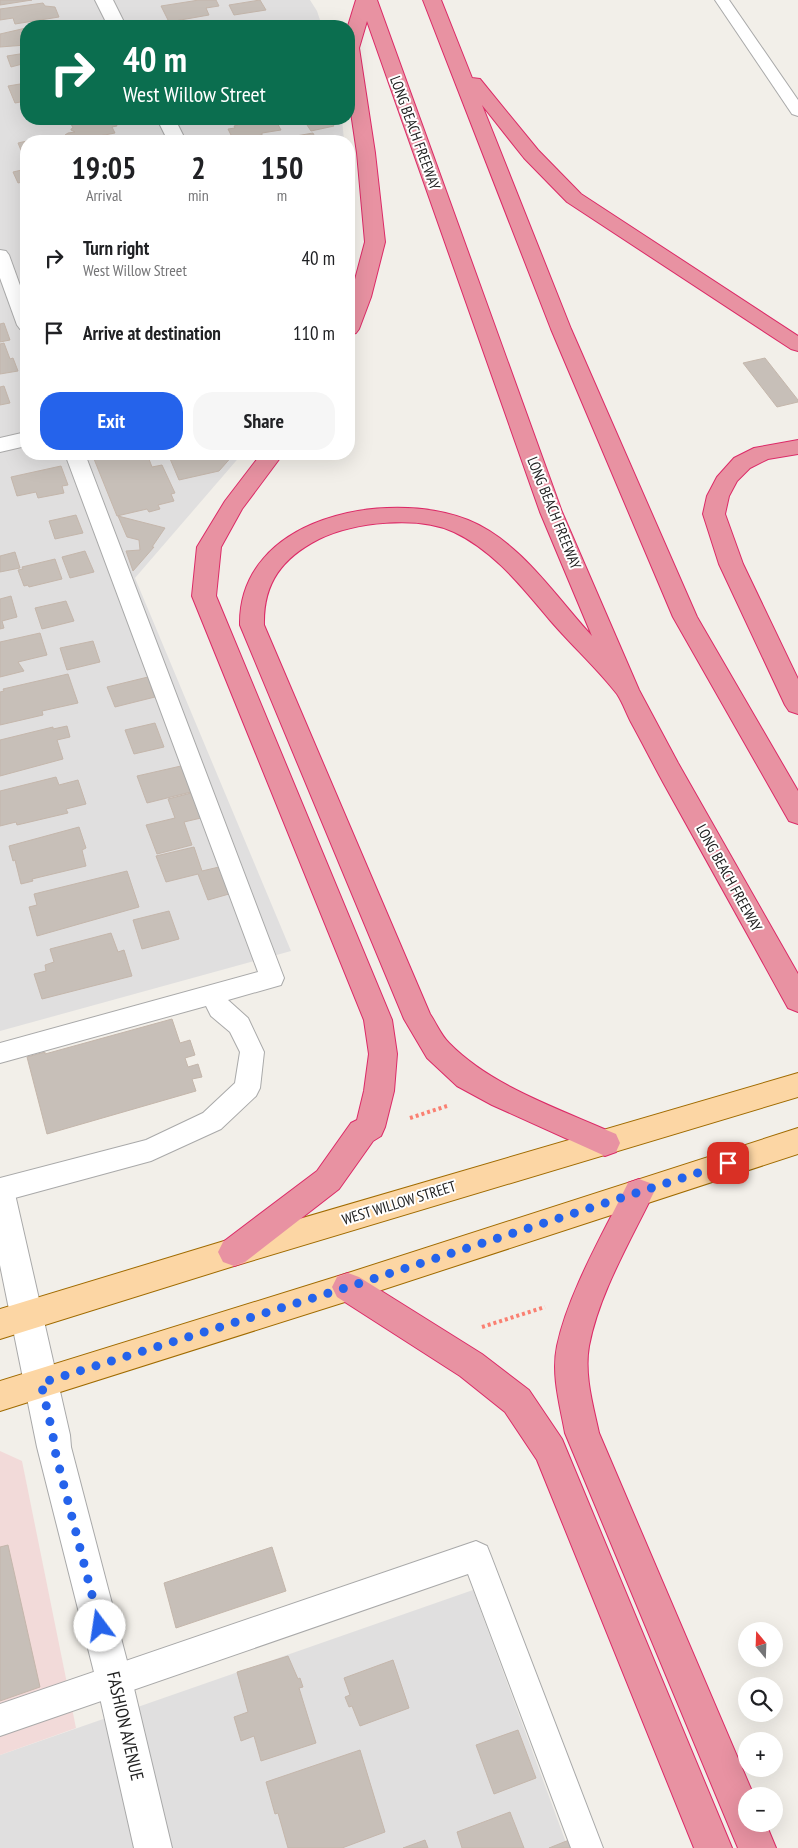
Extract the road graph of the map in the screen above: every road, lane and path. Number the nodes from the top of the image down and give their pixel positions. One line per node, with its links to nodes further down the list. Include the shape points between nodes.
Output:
1 (104, 0): 5 (street)
2 (366, 0): 6 (highway); 19 (highway, LONG BEACH FREEWAY, via 551,512)
3 (432, 0): 7 (highway)
4 (722, 0): 9 (lane)
5 (115, 20)
6 (355, 33)
7 (456, 61): 13 (highway, via 531,154 574,198); 21 (highway, via 561,329 684,617)
8 (355, 80): 12 (highway, via 375,242)
9 (798, 112)
10 (0, 255): 11 (lane)
11 (20, 309)
12 (355, 313)
13 (798, 345)
14 (20, 440): 15 (street)
15 (0, 445)
16 (798, 447): 20 (highway, via 762,454 742,463 728,477 718,496 714,514 731,564)
17 (77, 460): 22 (lane, via 272,978)
18 (267, 460): 33 (highway, via 232,506 209,547 204,596 378,1020 383,1054 379,1091 370,1127 362,1132 328,1180)
19 (628, 690): 23 (highway, LONG BEACH FREEWAY); 29 (highway, via 498,547 439,518 380,516 331,525 291,544 273,560 255,588 250,612 252,625 415,1012 437,1050 467,1077)
20 (798, 705)
21 (798, 814)
22 (213, 995): 24 (lane); 30 (lane, via 220,1009 239,1025 252,1052 247,1088 212,1122 151,1150)
23 (798, 1000)
24 (0, 1054)
25 (798, 1085): 29 (main road, WEST WILLOW STREET)
26 (456, 1103): 27 (path)
27 (403, 1120)
28 (798, 1141): 31 (main road)
29 (605, 1142): 33 (main road, WEST WILLOW STREET)
30 (0, 1190)
31 (639, 1192): 34 (main road); 42 (highway, via 590,1293 573,1347 572,1382 582,1433)
32 (0, 1194): 36 (street, FASHION AVENUE)
33 (234, 1252): 36 (main road, WEST WILLOW STREET)
34 (348, 1287): 38 (main road); 46 (highway, via 472,1365 517,1401 550,1450)
35 (552, 1305): 37 (path)
36 (13, 1320): 38 (street, FASHION AVENUE)
37 (473, 1330)
38 (41, 1383): 39 (main road); 40 (street, FASHION AVENUE, via 54,1447)
39 (0, 1396)
40 (114, 1680): 41 (lane); 44 (street, FASHION AVENUE); 45 (lane, via 476,1556)
41 (0, 1720)
42 (738, 1802)
43 (751, 1832): 47 (highway)
44 (153, 1848)
45 (587, 1848)
46 (713, 1848)
47 (758, 1848)

